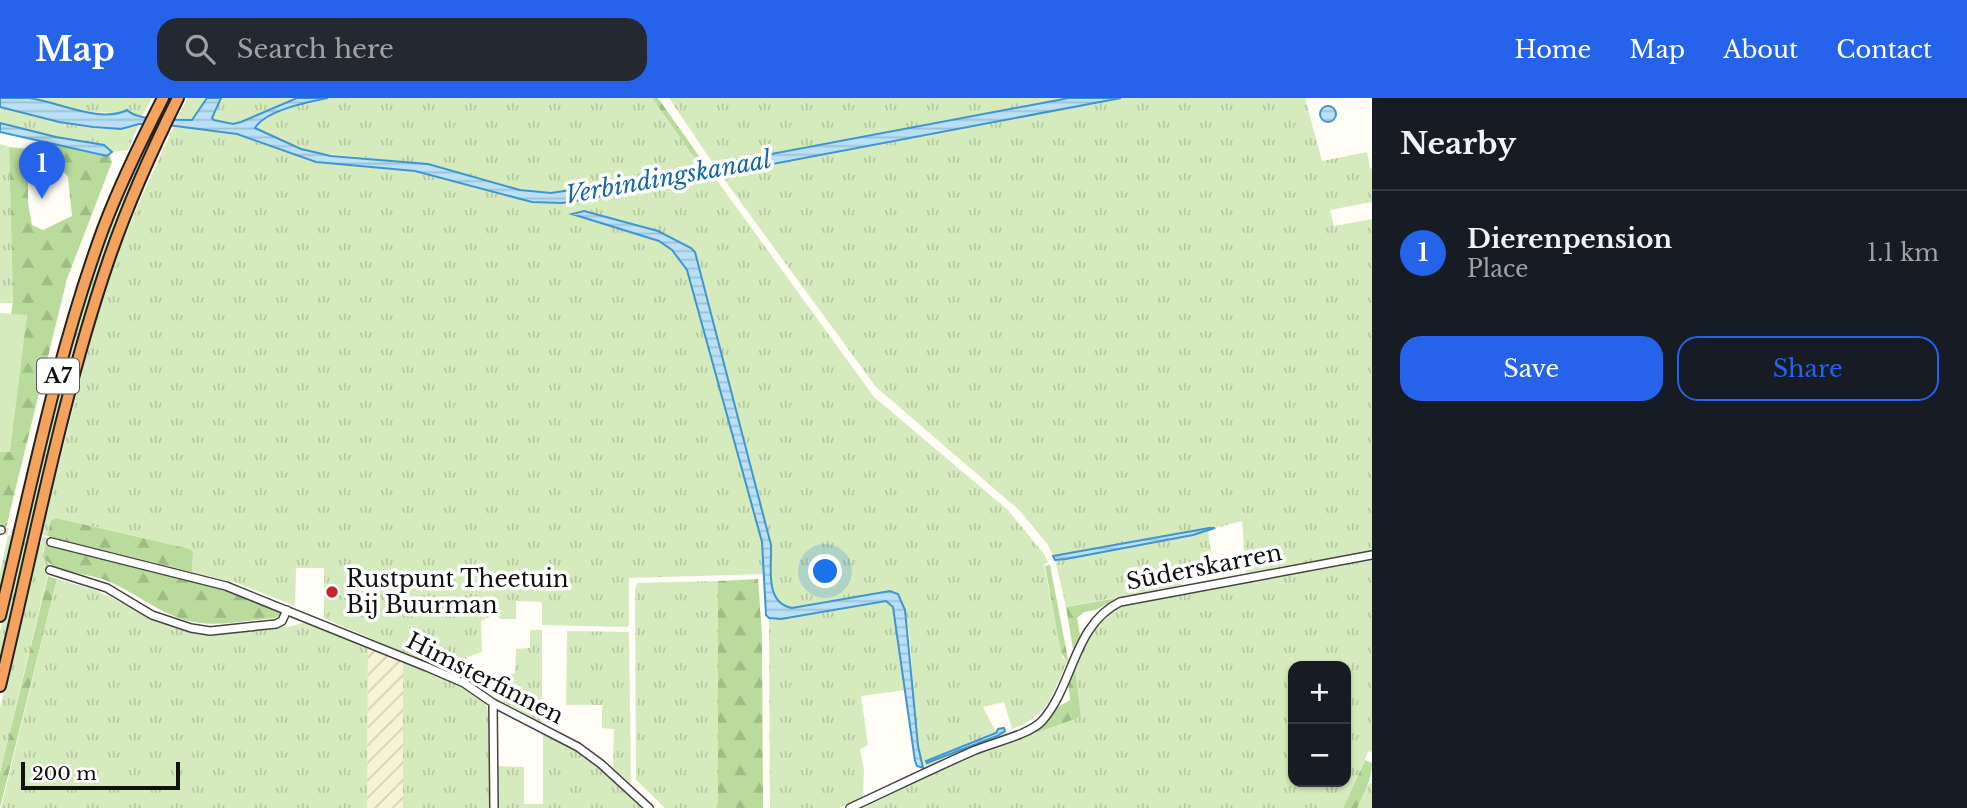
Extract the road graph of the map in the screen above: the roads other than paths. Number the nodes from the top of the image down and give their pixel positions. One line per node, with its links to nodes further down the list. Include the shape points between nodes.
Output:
1 (163, 98): 7 (highway, A7, via 104,228 83,290)
2 (178, 98): 8 (highway, A7, via 120,227 87,329)
3 (51, 542): 6 (street, Himsterfinnen, via 226,586)
4 (1372, 555): 12 (street, Sûderskarren, via 1120,602 1099,614 1088,629 1055,704 1040,723)
5 (50, 570): 6 (street, via 107,587 152,615 191,628 210,631 276,624)
6 (287, 610): 9 (street, Himsterfinnen, via 440,672)
7 (0, 616)
8 (0, 686)
9 (494, 703): 10 (street); 11 (street, Himsterfinnen, via 578,747)
10 (494, 808)
11 (649, 808)
12 (850, 808)

